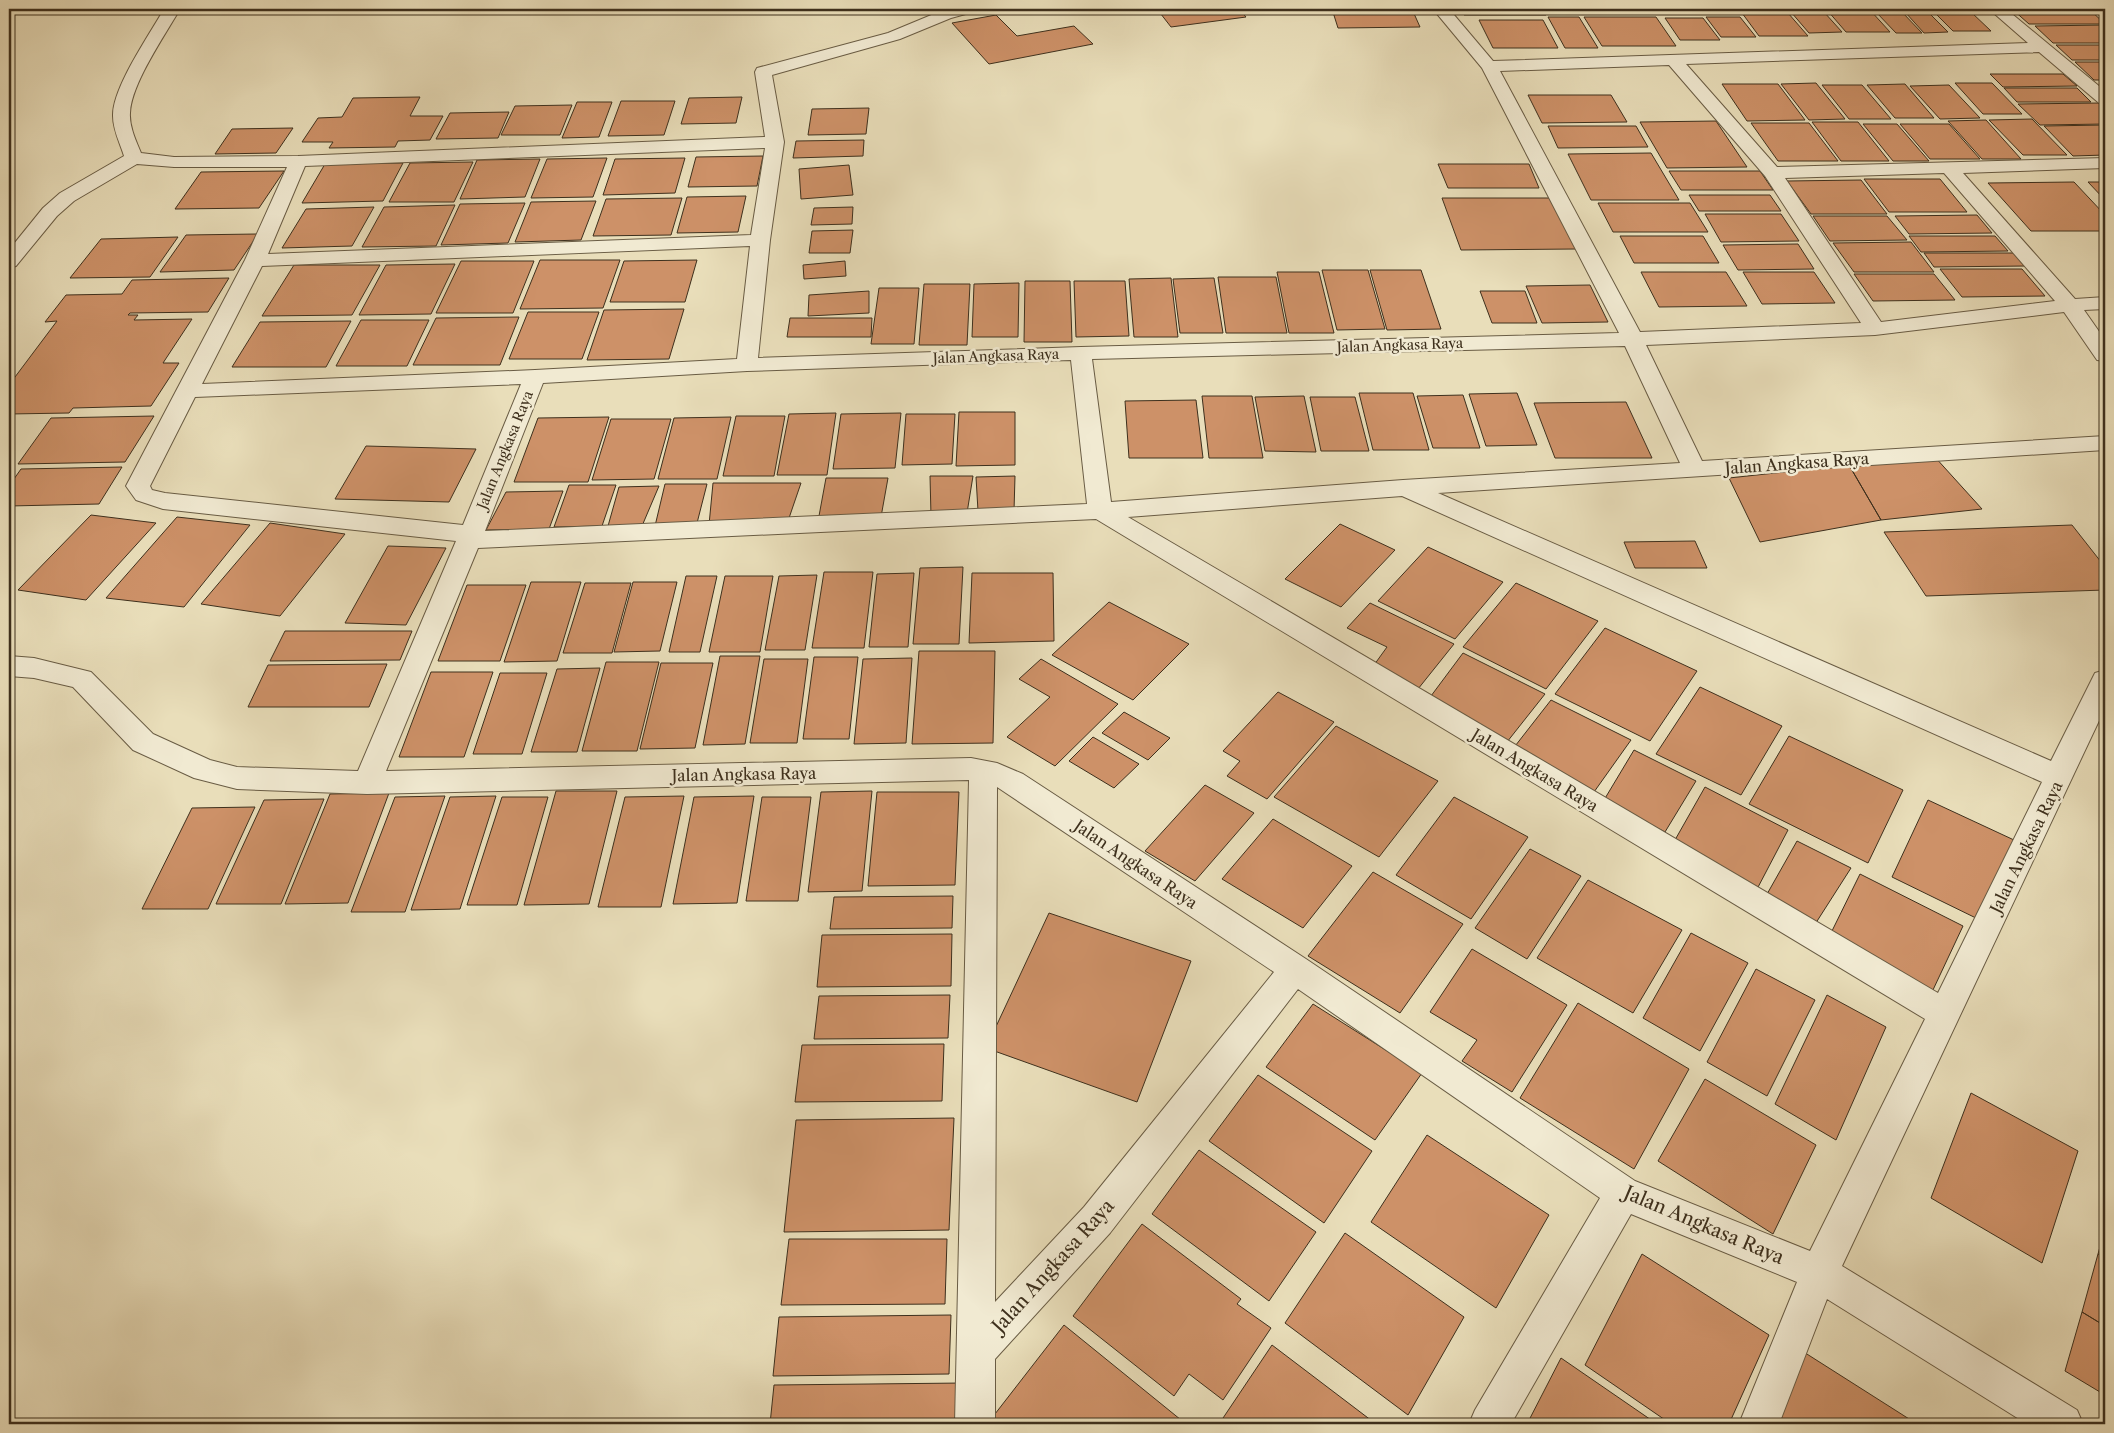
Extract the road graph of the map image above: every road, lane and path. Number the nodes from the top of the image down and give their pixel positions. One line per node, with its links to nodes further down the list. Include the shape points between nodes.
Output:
1 (172, 9): 10 (street, via 132,81 121,112)
2 (968, 9): 9 (street, via 946,14 894,36 763,72)
3 (1441, 9): 7 (street)
4 (1997, 9): 5 (street)
5 (2044, 47): 6 (street); 8 (street)
6 (1674, 60): 7 (street); 14 (street)
7 (1489, 66): 21 (street)
8 (2105, 99)
9 (776, 142): 11 (street); 15 (street)
10 (134, 158): 11 (street, via 174,162); 17 (street, via 68,197 50,212)
11 (298, 161): 16 (street)
12 (2105, 162): 13 (street)
13 (1948, 167): 14 (street); 19 (street)
14 (1772, 173): 20 (street)
15 (760, 240): 16 (street); 24 (street)
16 (254, 260): 26 (street)
17 (9, 262)
18 (2105, 302): 19 (street, Jalan Angkasa Raya)
19 (2070, 305): 20 (street, Jalan Angkasa Raya); 23 (street)
20 (1875, 328): 21 (street, Jalan Angkasa Raya)
21 (1632, 339): 22 (street, Jalan Angkasa Raya); 28 (street)
22 (1081, 354): 24 (street, Jalan Angkasa Raya); 30 (street)
23 (2105, 355)
24 (747, 365): 25 (street, Jalan Angkasa Raya)
25 (535, 376): 26 (street); 31 (street, Jalan Angkasa Raya)
26 (188, 390): 31 (street, via 138,486 144,495 163,501)
27 (2105, 443): 28 (street, Jalan Angkasa Raya)
28 (1695, 470): 29 (street, Jalan Angkasa Raya)
29 (1403, 488): 30 (street, Jalan Angkasa Raya); 35 (street)
30 (1100, 511): 31 (street, Jalan Angkasa Raya); 38 (street, Jalan Angkasa Raya)
31 (470, 537): 36 (street, Jalan Angkasa Raya)
32 (9, 666): 36 (street, via 82,679 143,742 204,770 237,778)
33 (2105, 680): 35 (street, Jalan Angkasa Raya)
34 (983, 771): 36 (street, Jalan Angkasa Raya); 37 (street, Jalan Angkasa Raya, via 1013,782); 41 (street)
35 (2059, 778): 38 (street, Jalan Angkasa Raya)
36 (366, 783)
37 (1295, 969): 39 (street, Jalan Angkasa Raya); 41 (street, Jalan Angkasa Raya, via 1097,1220)
38 (1945, 1014): 40 (street, Jalan Angkasa Raya)
39 (1623, 1194): 40 (street, Jalan Angkasa Raya); 43 (street)
40 (1818, 1273): 44 (street); 45 (street, Jalan Angkasa Raya)
41 (976, 1351): 42 (street)
42 (975, 1424)
43 (1489, 1424)
44 (1759, 1424)
45 (2063, 1424)

